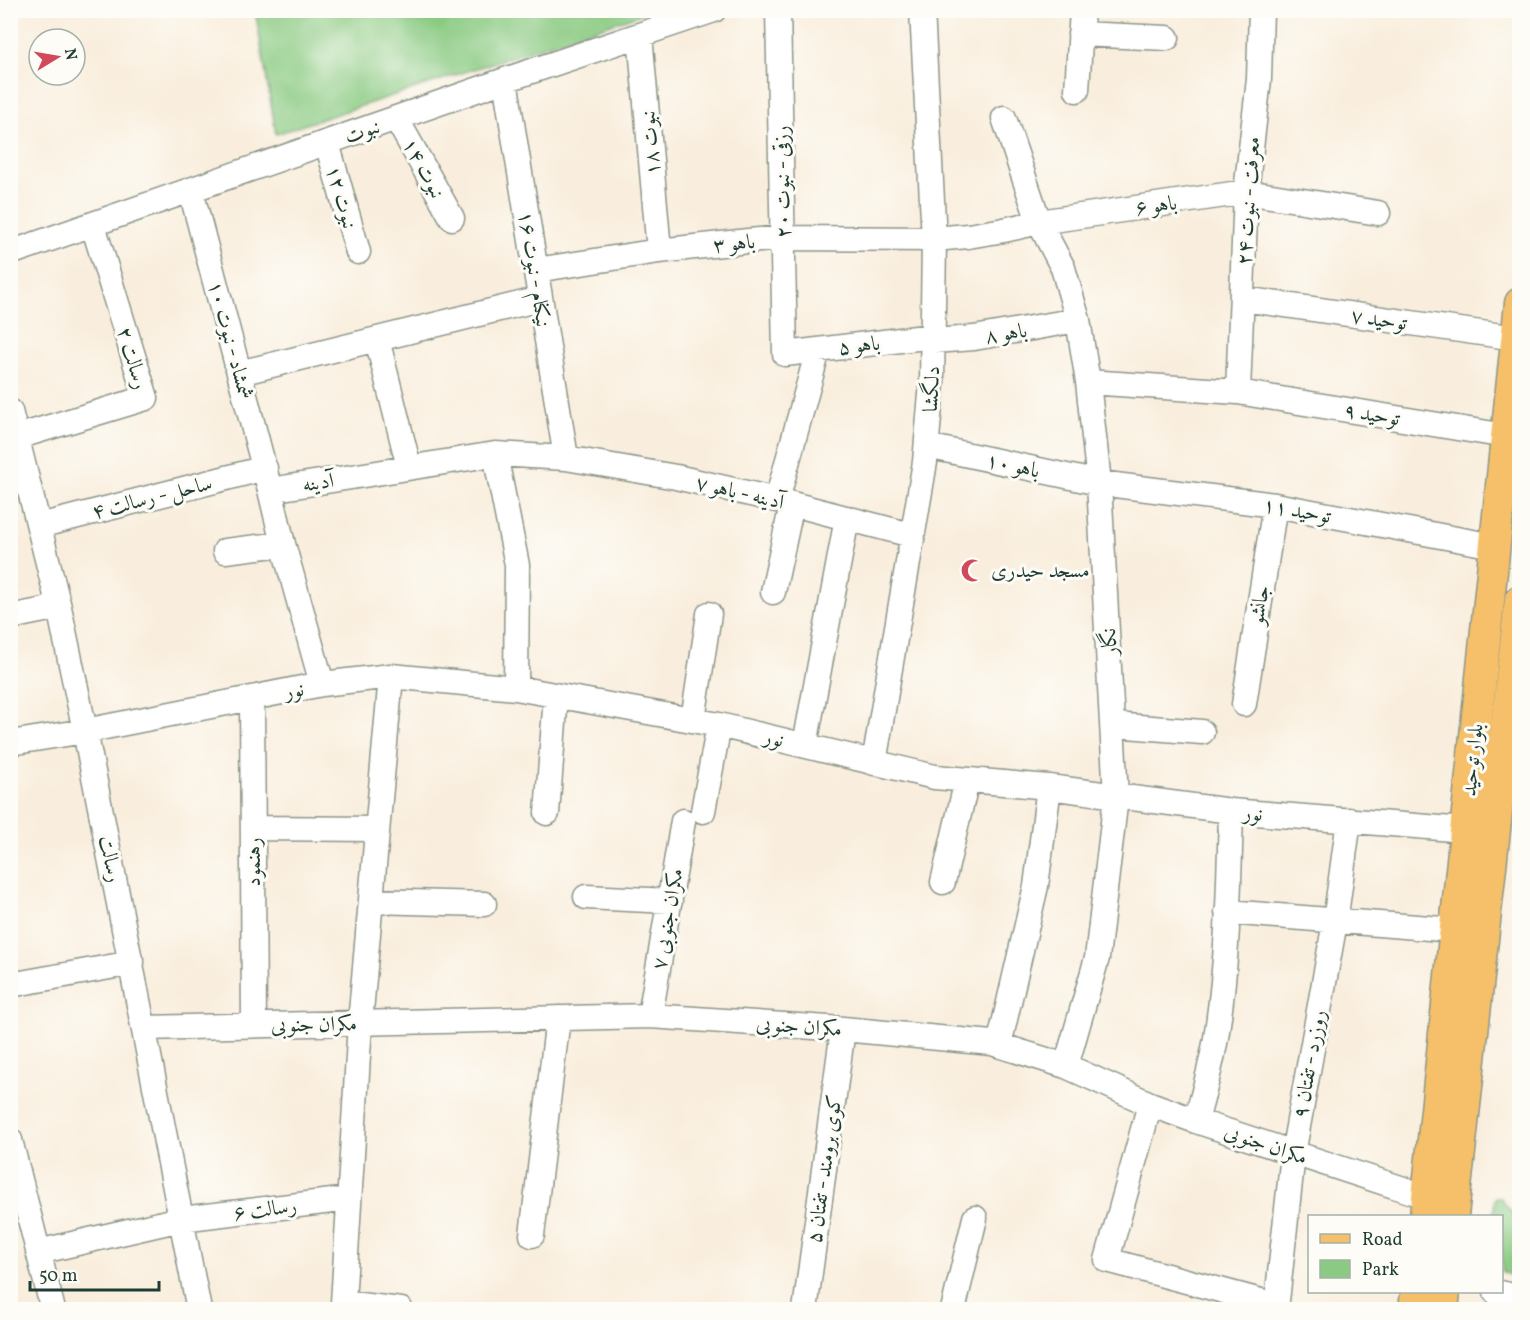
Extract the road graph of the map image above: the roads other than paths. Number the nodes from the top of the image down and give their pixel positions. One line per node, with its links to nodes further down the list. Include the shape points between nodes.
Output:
1 (714, 10): 6 (street, نبوت)
2 (778, 10): 19 (street, رزقی - نبوت ۲۰)
3 (922, 10): 20 (street, دلگشا)
4 (1261, 10): 14 (street, معرفت - نبوت ۲۴, via 1259,79)
5 (1081, 22): 7 (street); 9 (street)
6 (640, 35): 8 (street, نبوت); 21 (street, نبوت ۱۸)
7 (1167, 38)
8 (505, 80): 10 (street, نبوت); 24 (street, نیکنام - نبوت ۱۶)
9 (1077, 90)
10 (396, 118): 12 (street, نبوت); 16 (street, نبوت ۱۴)
11 (1004, 118): 17 (street, نگار)
12 (327, 143): 13 (street, نبوت); 22 (street, نبوت ۱۲)
13 (191, 191): 18 (street, نبوت); 34 (street, شمشاد - نبوت ۱۰)
14 (1246, 192): 15 (street, باهو ۶); 17 (street, باهو ۶); 26 (street, معرفت - نبوت ۲۴)
15 (1378, 213)
16 (452, 218)
17 (1039, 222): 20 (street, باهو ۶, via 977,235); 28 (street, نگار, via 1063,268)
18 (93, 225): 23 (street, نبوت); 39 (street, رسالت ۲, via 146,398)
19 (784, 238): 20 (street, باهو ۳); 21 (street, باهو ۳); 33 (street, رزقی - نبوت ۲۰)
20 (934, 238): 31 (street, دلگشا)
21 (658, 251): 24 (street, باهو ۳)
22 (358, 252)
23 (10, 253)
24 (536, 270): 25 (street, نیکنام - نبوت ۱۶)
25 (540, 299): 30 (street); 42 (street, نیکنام - نبوت ۱۶)
26 (1243, 299): 29 (street, توحید ۷); 36 (street, معرفت - نبوت ۲۴)
27 (1520, 303): 29 (main road, بلوار توحید)
28 (1078, 320): 31 (street, باهو ۸, via 974,338); 35 (street, نگار)
29 (1516, 338): 38 (main road, بلوار توحید)
30 (377, 339): 34 (street); 43 (street)
31 (933, 339): 32 (street, باهو ۵); 40 (street, دلگشا)
32 (818, 350): 33 (street, باهو ۵); 46 (street)
33 (785, 354)
34 (239, 373): 44 (street, شمشاد - نبوت ۱۰)
35 (1088, 382): 36 (street, توحید ۹); 45 (street, نگار)
36 (1238, 392): 38 (street, توحید ۹)
37 (10, 411): 39 (street, رسالت)
38 (1506, 436): 52 (main road, بلوار توحید)
39 (17, 437): 49 (street, رسالت)
40 (927, 446): 45 (street, باهو ۱۰); 50 (street, دلگشا)
41 (495, 454): 42 (street, آدینه); 43 (street, آدینه); 61 (street, via 517,565)
42 (566, 458): 46 (street, آدینه - باهو ۷, via 676,477)
43 (409, 467): 44 (street, آدینه)
44 (267, 479): 49 (street, ساحل - رسالت ۴); 51 (street)
45 (1099, 483): 47 (street, توحید ۱۱); 67 (street, نگار)
46 (784, 502): 48 (street, آدینه - باهو ۷); 54 (street)
47 (1275, 505): 52 (street, توحید ۱۱); 64 (street, جانشو)
48 (847, 518): 50 (street, آدینه - باهو ۷); 71 (street)
49 (39, 526): 56 (street, رسالت)
50 (911, 535): 72 (street, دلگشا)
51 (283, 544): 53 (street); 60 (street)
52 (1494, 546): 81 (main road, بلوار توحید)
53 (225, 551)
54 (773, 592)
55 (1520, 600): 105 (main road, بلوار توحید)
56 (59, 607): 58 (street); 68 (street, رسالت)
57 (709, 614): 65 (street)
58 (10, 617)
59 (391, 676): 60 (street, نور); 61 (street, نور); 80 (street)
60 (322, 684): 63 (street, نور)
61 (516, 688): 62 (street, نور)
62 (556, 696): 65 (street, نور); 77 (street)
63 (252, 698): 68 (street, نور); 79 (street, رهنمود)
64 (1244, 704)
65 (693, 720): 66 (street, نور)
66 (719, 724): 71 (street, نور); 85 (street, مکران جنوبی ۷)
67 (1114, 725): 69 (street); 75 (street, نگار)
68 (86, 731): 70 (street, نور); 90 (street, رسالت)
69 (1202, 732)
70 (10, 743)
71 (805, 745): 72 (street, نور)
72 (874, 763): 73 (street, نور)
73 (967, 780): 74 (street, نور); 82 (street)
74 (1048, 787): 75 (street, نور); 98 (street, via 1036,886)
75 (1116, 797): 76 (street, نور); 99 (street, نگار, via 1097,958)
76 (1231, 811): 78 (street, نور); 87 (street)
77 (547, 813)
78 (1349, 820): 81 (street, نور); 88 (street, روزرد - تفتان ۹)
79 (253, 828): 80 (street); 95 (street, رهنمود)
80 (377, 829): 84 (street)
81 (1465, 831): 89 (main road, بلوار توحید)
82 (943, 882)
83 (586, 897): 85 (street)
84 (370, 901): 86 (street); 94 (street)
85 (670, 901): 92 (street, مکران جنوبی ۷)
86 (484, 904)
87 (1227, 912): 88 (street); 101 (street, via 1217,1034)
88 (1335, 922): 89 (street); 103 (street, روزرد - تفتان ۹)
89 (1455, 930): 105 (main road, بلوار توحید)
90 (132, 963): 91 (street); 96 (street, رسالت)
91 (10, 985)
92 (650, 1016): 93 (street, مکران جنوبی); 97 (street, مکران جنوبی)
93 (558, 1018): 94 (street, مکران جنوبی); 108 (street)
94 (360, 1023): 95 (street, مکران جنوبی); 104 (street)
95 (254, 1026): 96 (street, مکران جنوبی)
96 (144, 1028): 107 (street, رسالت)
97 (843, 1029): 98 (street, مکران جنوبی); 120 (street, کوی برومند - تفتان ۵)
98 (999, 1045): 99 (street, مکران جنوبی)
99 (1066, 1066): 100 (street, مکران جنوبی)
100 (1150, 1104): 101 (street, مکران جنوبی); 116 (street, via 1107,1260)
101 (1196, 1121): 103 (street, مکران جنوبی)
102 (12, 1150): 109 (street)
103 (1293, 1154): 105 (street, مکران جنوبی); 116 (street, روزرد - تفتان ۹)
104 (349, 1199): 107 (street, رسالت ۶); 115 (street)
105 (1440, 1209)
106 (975, 1218): 121 (street)
107 (181, 1219): 109 (street, رسالت ۶); 118 (street, رسالت)
108 (532, 1235)
109 (38, 1252): 117 (street)
110 (1418, 1293): 122 (main road)
111 (1419, 1293): 123 (street)
112 (1445, 1293): 123 (main road)
113 (1500, 1293): 114 (street)
114 (1520, 1298)
115 (344, 1306): 119 (street)
116 (1276, 1307)
117 (52, 1310)
118 (199, 1310)
119 (401, 1310)
120 (805, 1310)
121 (952, 1310)
122 (1414, 1310)
123 (1441, 1310)

